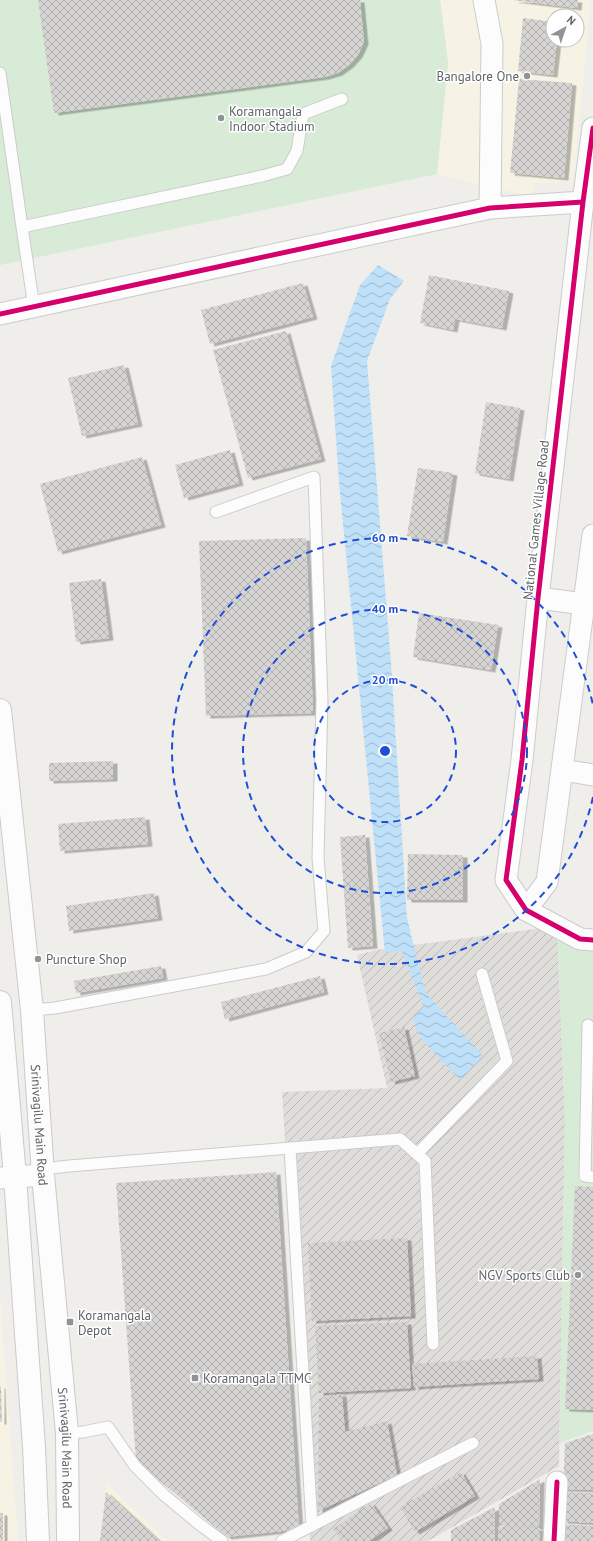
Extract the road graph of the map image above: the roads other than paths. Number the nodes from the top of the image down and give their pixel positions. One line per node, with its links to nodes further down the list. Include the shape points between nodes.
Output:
1 (484, 0): 6 (street, via 492,44)
2 (0, 73): 7 (lane)
3 (342, 99): 7 (lane, via 303,114 297,151 287,169)
4 (593, 128): 5 (street, National Games Village Road)
5 (583, 202): 6 (street); 12 (street, National Games Village Road)
6 (490, 208): 8 (street)
7 (22, 227): 8 (lane)
8 (34, 307): 9 (street)
9 (0, 314)
10 (216, 512): 21 (lane, via 314,477 322,701 318,858 324,931 306,952 266,969)
11 (593, 534): 13 (street)
12 (538, 598): 13 (street); 17 (street, National Games Village Road, via 522,760 506,880)
13 (589, 605): 15 (street)
14 (0, 710): 21 (main road, Srinivagilu Main Road)
15 (562, 770): 16 (street); 17 (street, via 546,882)
16 (593, 775)
17 (526, 910): 18 (street, via 580,939)
18 (593, 940)
19 (482, 974): 24 (lane, via 507,1062)
20 (0, 1007): 21 (main road); 27 (main road)
21 (32, 1010): 25 (main road, Srinivagilu Main Road)
22 (588, 1025): 26 (lane, via 584,1176)
23 (290, 1148): 24 (lane, via 400,1139); 25 (lane, via 69,1166); 32 (lane)
24 (417, 1154): 28 (lane, via 425,1161)
25 (43, 1172): 27 (street); 29 (main road, Srinivagilu Main Road)
26 (593, 1177)
27 (7, 1178): 33 (main road, via 34,1447)
28 (433, 1344)
29 (67, 1433): 34 (main road, Srinivagilu Main Road); 35 (lane, via 108,1426 135,1466 164,1495)
30 (473, 1443): 32 (lane)
31 (557, 1482): 37 (street)
32 (312, 1526): 36 (lane)
33 (38, 1541)
34 (68, 1541)
35 (222, 1541)
36 (282, 1541)
37 (554, 1541)

